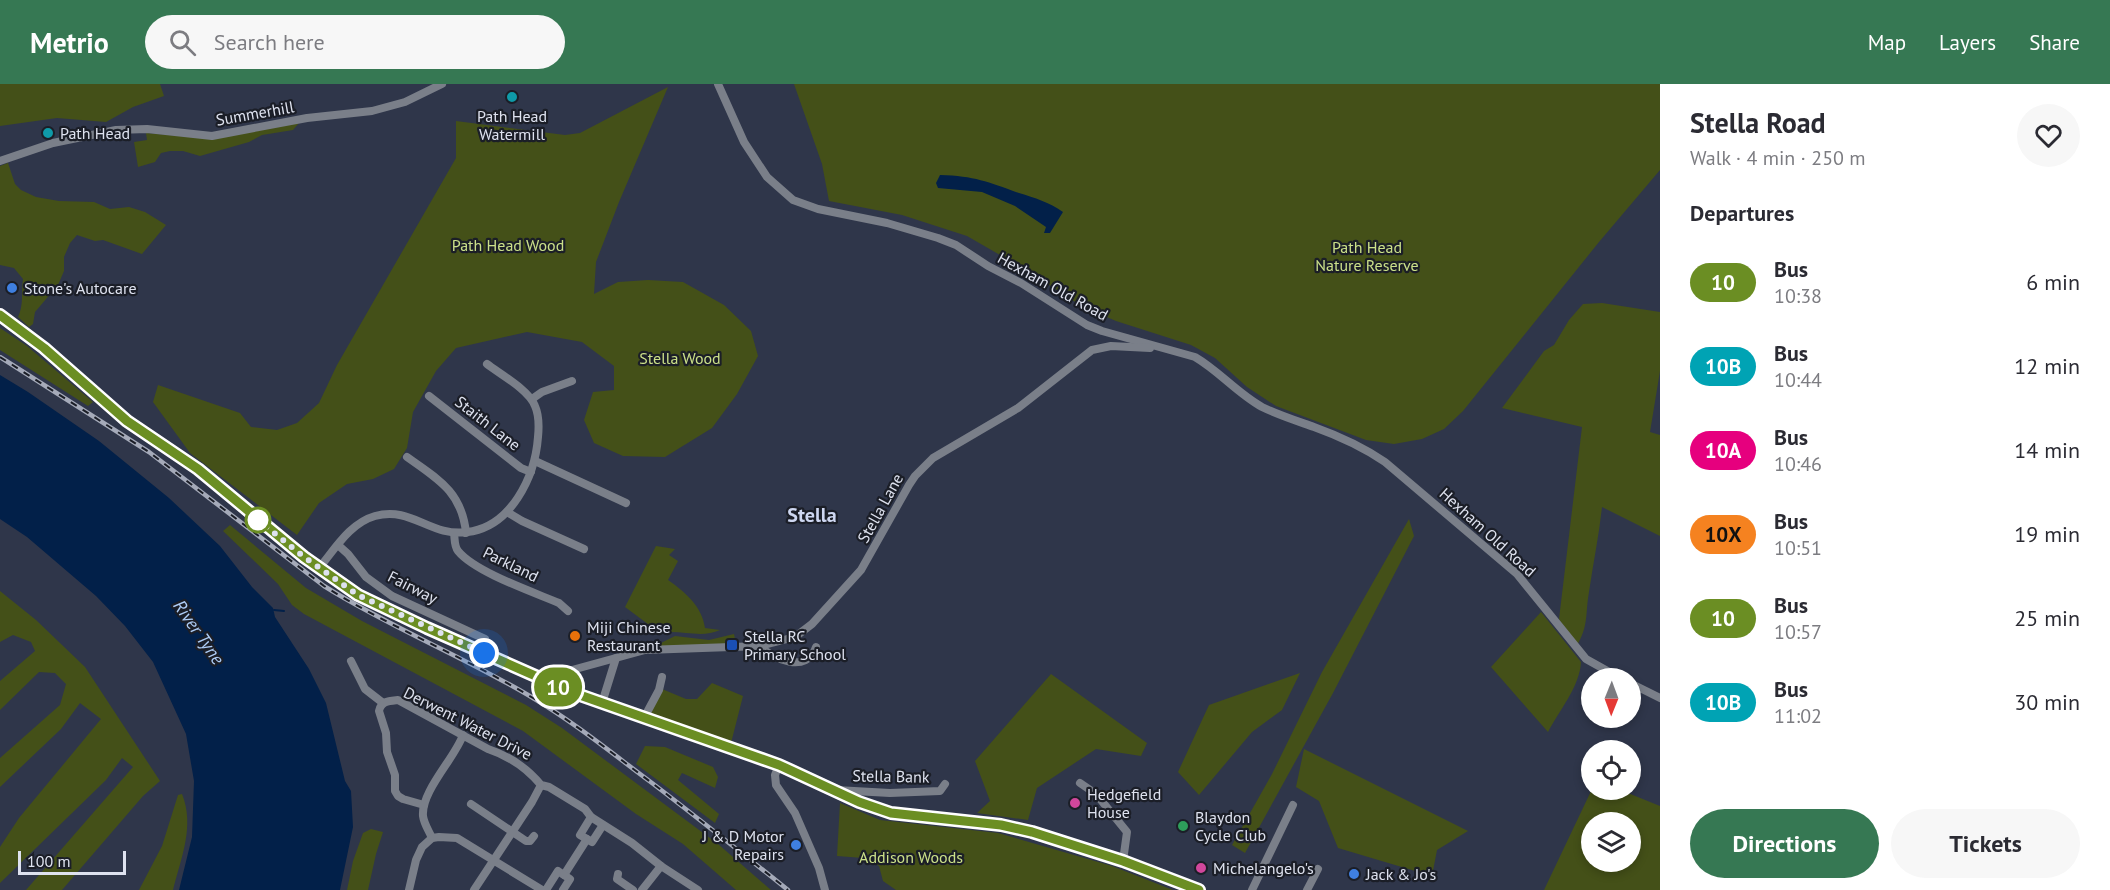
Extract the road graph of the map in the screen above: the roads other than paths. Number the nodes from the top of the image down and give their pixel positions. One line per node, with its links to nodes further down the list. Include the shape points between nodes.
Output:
1 (442, 84): 3 (street, Summerhill, via 405,102 372,111 307,118 221,135 126,129 53,143)
2 (718, 84): 5 (street, Hexham Old Road, via 744,142 767,177 793,200 956,245)
3 (0, 161)
4 (0, 315): 21 (main road, via 127,421 198,469)
5 (1102, 332): 6 (street); 7 (street, Hexham Old Road)
6 (1103, 347): 7 (street); 24 (street, Stella Lane, via 1092,350 1018,408 933,458 909,485 855,578 802,633)
7 (1167, 349): 28 (street, Hexham Old Road, via 1208,364 1236,390 1264,408 1349,441 1385,462 1517,574 1586,659)
8 (487, 364): 11 (street)
9 (572, 381): 11 (street)
10 (429, 396): 14 (street, Staith Lane)
11 (532, 399): 13 (street, via 538,414)
12 (407, 457): 18 (street, via 440,481 457,501)
13 (535, 461): 14 (street); 15 (street)
14 (531, 472): 16 (street)
15 (626, 503)
16 (507, 512): 18 (street, via 486,527); 20 (street)
17 (454, 533): 18 (street); 19 (street, via 438,531 405,515 382,515 365,520); 22 (street, Parkland, via 457,550 470,561)
18 (466, 533)
19 (338, 545): 21 (street); 23 (street, Fairway, via 366,577 392,596)
20 (584, 549)
21 (319, 568): 30 (main road, via 358,595)
22 (568, 611)
23 (486, 639)
24 (760, 646): 25 (street, via 774,658 789,663 809,657); 26 (street, Stella Lane, via 645,650)
25 (816, 647)
26 (616, 658): 30 (street, Stella Lane, via 556,674); 34 (street)
27 (351, 661): 33 (street, via 366,689)
28 (1602, 668)
29 (662, 677): 35 (street)
30 (550, 683): 34 (main road)
31 (1641, 688): 32 (street)
32 (1660, 698)
33 (383, 703): 36 (street, Derwent Water Drive, via 398,700); 43 (street, Derwent Water Drive, via 379,711 395,775 395,791 403,799)
34 (602, 703): 35 (main road)
35 (644, 718): 37 (main road)
36 (463, 735): 40 (street, Derwent Water Drive, via 530,771); 43 (street)
37 (779, 765): 41 (main road); 57 (street, via 776,785 795,813)
38 (1080, 783): 52 (street, via 1095,794 1127,832)
39 (945, 784): 41 (street, Stella Bank, via 940,791)
40 (541, 785): 45 (street, Derwent Water Drive, via 585,809); 47 (street)
41 (832, 790): 52 (main road, via 891,813 1001,825)
42 (471, 804): 47 (street)
43 (424, 805): 49 (street, via 423,816)
44 (1293, 805): 66 (street)
45 (591, 817): 46 (street, Derwent Water Drive); 50 (street, via 580,835)
46 (603, 825): 50 (street, via 591,842); 53 (street, Derwent Water Drive)
47 (512, 833): 48 (street, via 526,841); 51 (street)
48 (534, 836)
49 (432, 838): 51 (street, via 457,838); 58 (street, via 416,860)
50 (587, 839): 56 (street)
51 (493, 860): 59 (street); 60 (street)
52 (1123, 861): 65 (main road)
53 (661, 866): 63 (street); 64 (street, Derwent Water Drive)
54 (1318, 869): 67 (street)
55 (618, 874): 62 (street, via 617,879)
56 (564, 875): 60 (street, via 558,871); 61 (street, via 570,879)
57 (825, 886)
58 (410, 890)
59 (474, 890)
60 (544, 890)
61 (563, 890)
62 (633, 890)
63 (642, 890)
64 (698, 890)
65 (1199, 890)
66 (1252, 890)
67 (1307, 890)

